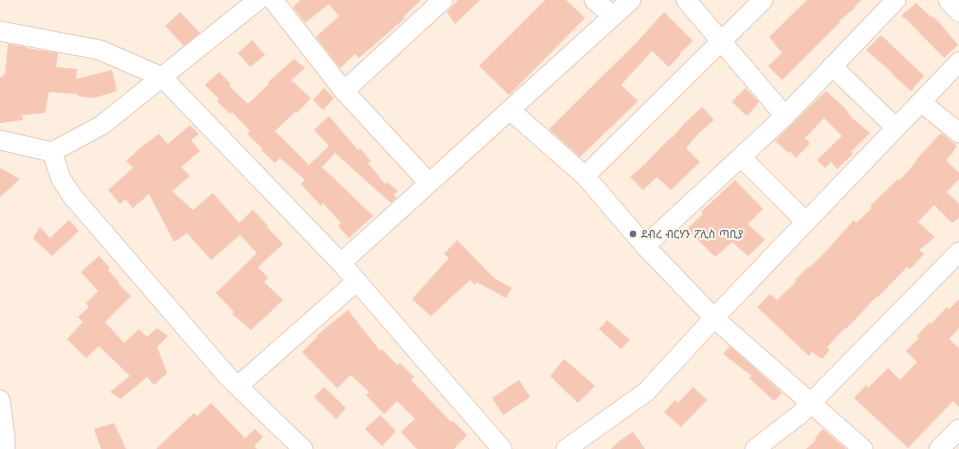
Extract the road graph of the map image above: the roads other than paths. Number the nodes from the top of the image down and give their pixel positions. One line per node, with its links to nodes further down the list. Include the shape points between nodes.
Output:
1 (258, 0): 16 (street)
2 (273, 0): 17 (street)
3 (443, 0): 17 (street)
4 (594, 0): 11 (street)
5 (631, 0): 11 (street)
6 (686, 0): 13 (street)
7 (763, 0): 13 (street)
8 (896, 0): 15 (street)
9 (948, 0): 10 (street)
10 (959, 12)
11 (613, 16): 19 (street)
12 (0, 30): 16 (street, via 100,50)
13 (722, 41): 20 (street); 26 (street)
14 (959, 62): 18 (street)
15 (832, 66): 20 (street); 21 (street)
16 (162, 77): 24 (street, via 102,125); 31 (street)
17 (344, 91): 27 (street)
18 (921, 102): 21 (street); 22 (street)
19 (510, 110): 26 (street); 27 (street)
20 (785, 116): 25 (street)
21 (896, 128): 28 (street)
22 (959, 134)
23 (0, 140): 24 (street)
24 (52, 152): 34 (street, via 61,179 73,197)
25 (741, 157): 28 (street); 29 (street)
26 (585, 176): 29 (street)
27 (429, 183): 31 (street)
28 (806, 222): 33 (street)
29 (645, 246): 33 (street)
30 (959, 252): 36 (street)
31 (341, 263): 32 (street)
32 (357, 281): 34 (street); 40 (street)
33 (714, 318): 36 (street); 41 (street, via 646,392)
34 (238, 386): 39 (street)
35 (0, 400): 38 (street)
36 (810, 402): 42 (street); 43 (street)
37 (959, 429): 44 (street)
38 (5, 449)
39 (303, 449)
40 (502, 449)
41 (566, 449)
42 (755, 449)
43 (863, 449)
44 (939, 449)

